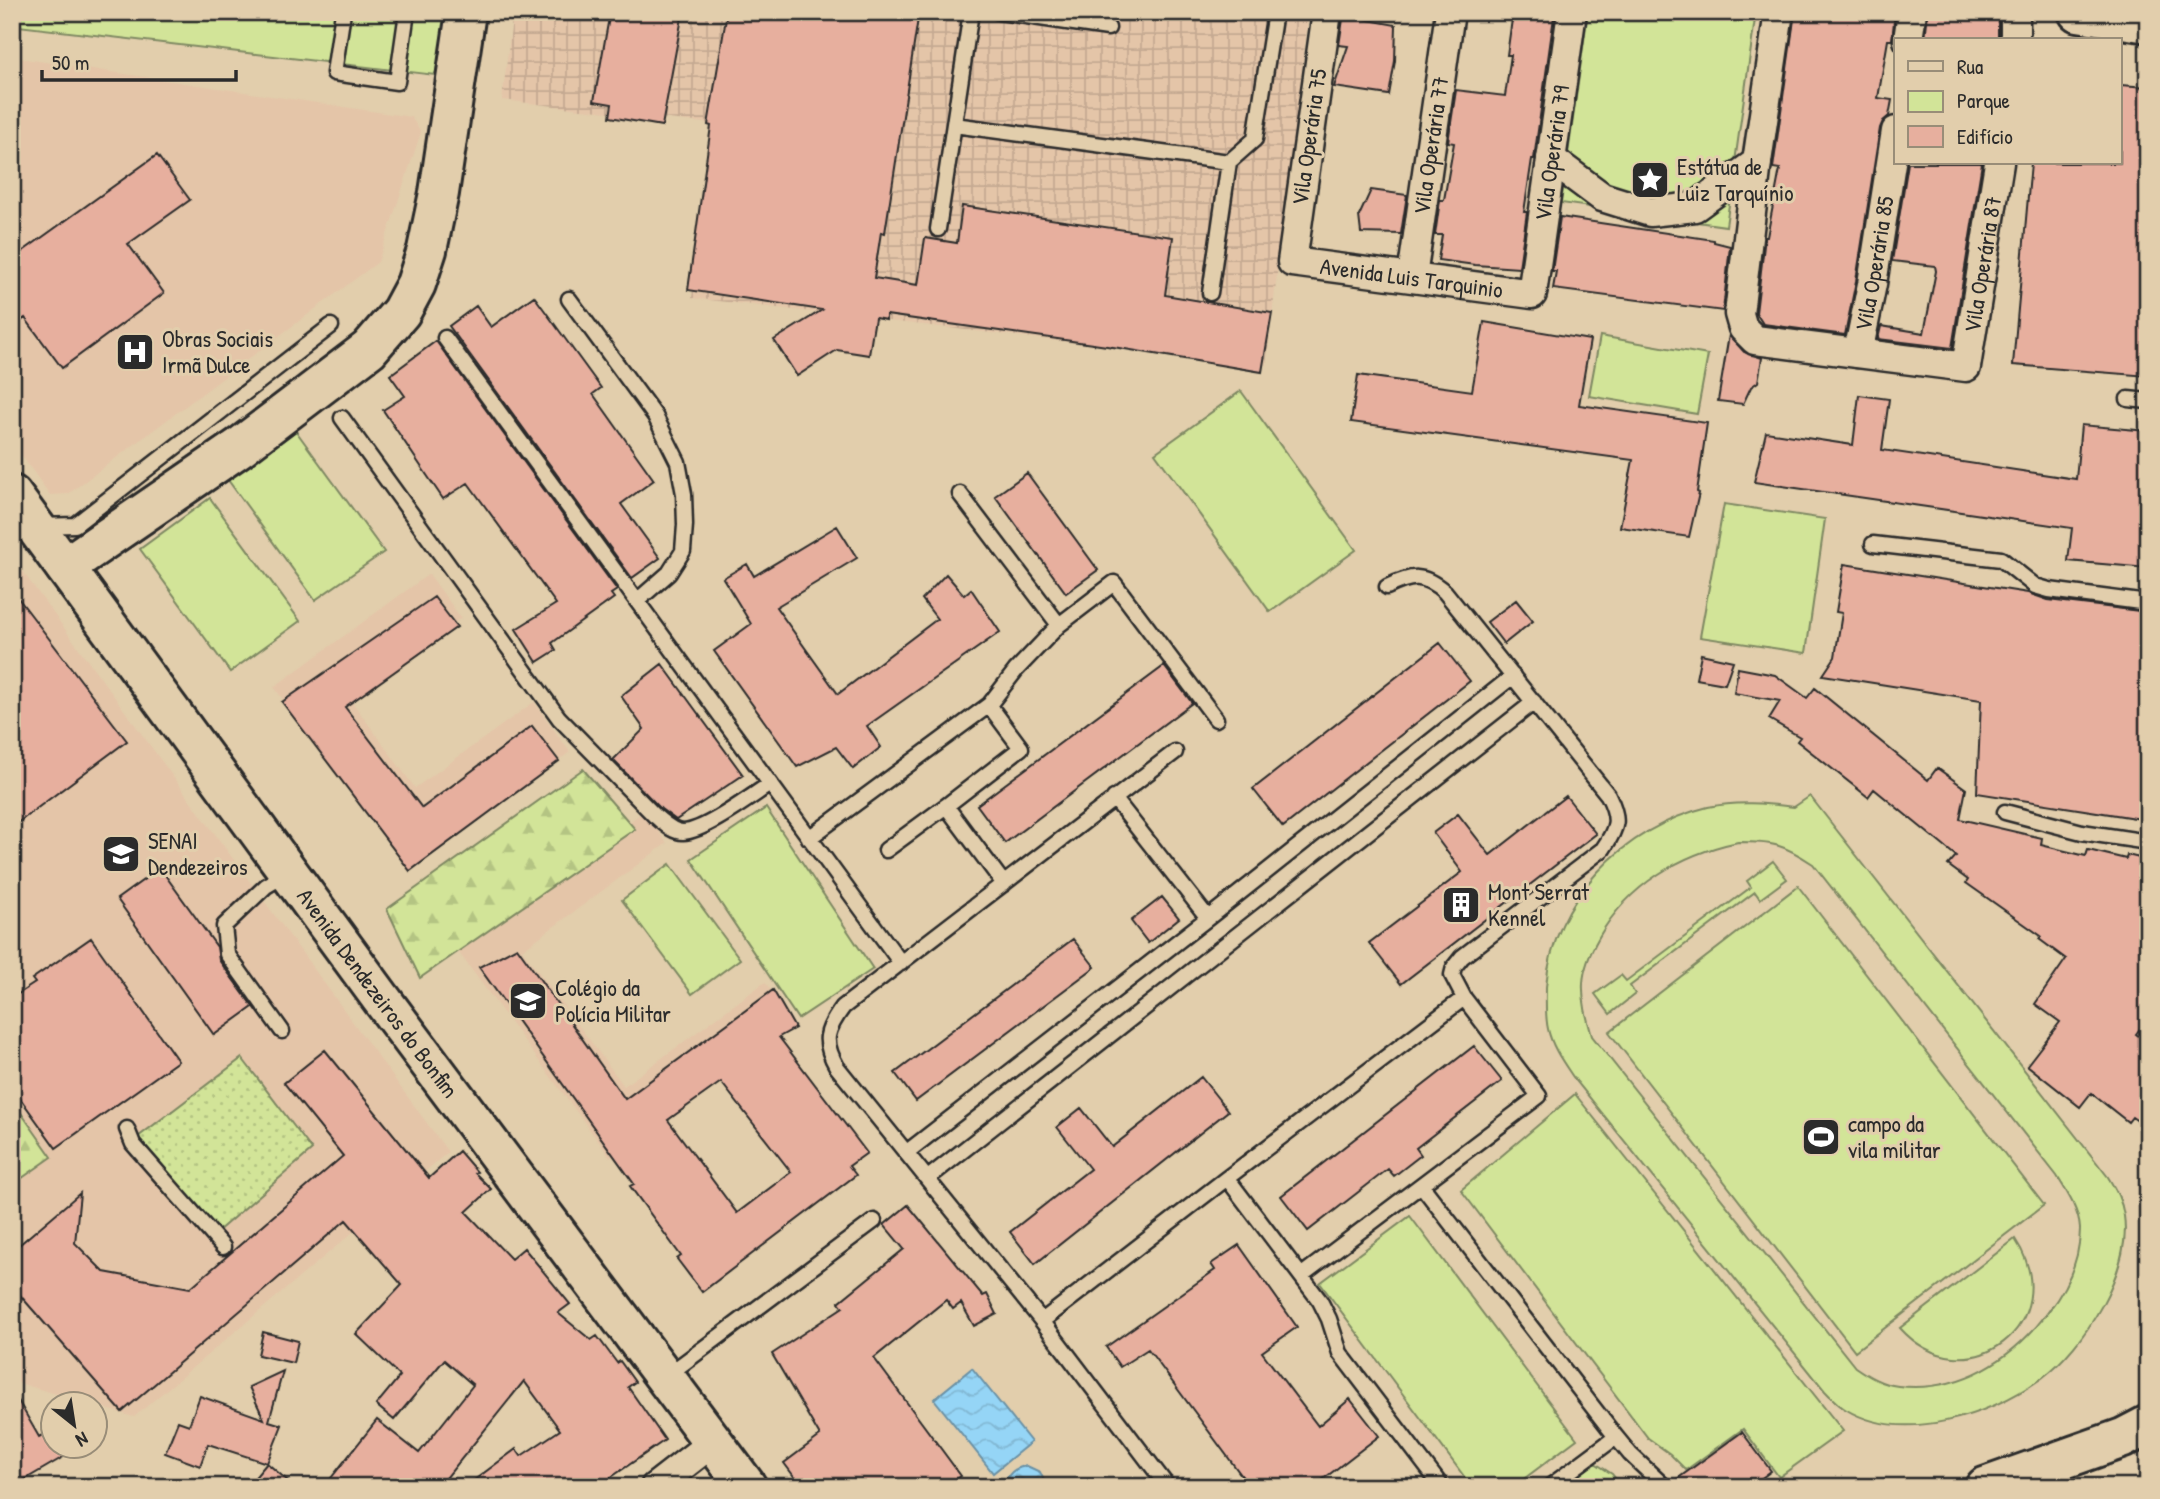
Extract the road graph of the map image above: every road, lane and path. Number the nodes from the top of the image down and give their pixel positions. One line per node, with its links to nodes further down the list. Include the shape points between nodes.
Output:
1 (343, 12): 2 (lane, via 334,73 397,82)
2 (407, 12)
3 (466, 12): 40 (main road, via 427,250 401,312 369,349 251,439)
4 (971, 12): 18 (lane)
5 (999, 12): 15 (lane)
6 (1275, 12): 21 (lane, via 1255,139)
7 (1326, 12): 25 (street, Vila Operária 75)
8 (1450, 12): 26 (street, Vila Operária 77)
9 (1572, 12): 20 (street, Vila Operária 79)
10 (1779, 12): 22 (street)
11 (1912, 12): 16 (street)
12 (2015, 12): 17 (street)
13 (2078, 12): 14 (main road)
14 (2148, 23)
15 (1108, 28)
16 (1908, 38)
17 (2015, 38)
18 (954, 125): 21 (lane); 24 (lane)
19 (1894, 144): 32 (street, Vila Operária 85)
20 (1551, 159): 22 (street, via 1602,197 1650,212 1695,206); 28 (street, Vila Operária 79)
21 (1229, 162): 27 (lane)
22 (1757, 162): 32 (street, via 1739,314 1743,328 1755,340)
23 (1999, 164): 32 (street, Vila Operária 87, via 1966,367)
24 (938, 229)
25 (1292, 262): 26 (street, Avenida Luis Tarquinio)
26 (1412, 277): 28 (street, Avenida Luis Tarquinio)
27 (1210, 293)
28 (1532, 294)
29 (569, 299): 42 (lane, via 654,416 678,462 684,494 683,551 668,573)
30 (331, 326): 38 (lane, via 75,525)
31 (445, 338): 42 (lane)
32 (1857, 353)
33 (2128, 399): 34 (lane)
34 (2148, 401)
35 (342, 418): 50 (lane, via 559,718 655,816 681,832 699,829)
36 (960, 494): 44 (lane)
37 (12, 495): 38 (main road, Avenida Dendezeiros do Bonfim)
38 (35, 526): 40 (main road, Avenida Dendezeiros do Bonfim)
39 (1873, 544): 43 (lane, via 2001,559 2035,586)
40 (65, 567): 57 (main road, Avenida Dendezeiros do Bonfim)
41 (1387, 587): 45 (lane, via 1419,577 1433,582)
42 (637, 601): 50 (lane)
43 (2148, 603)
44 (1059, 625): 47 (lane); 48 (lane, via 1114,583)
45 (1513, 676): 46 (lane); 59 (lane)
46 (1534, 702): 61 (lane, via 1608,795 1617,823 1603,849 1462,957 1452,975); 65 (lane)
47 (989, 705): 52 (lane, via 1021,748); 54 (lane)
48 (1216, 719)
49 (1175, 752): 51 (lane)
50 (770, 785): 54 (lane)
51 (1114, 798): 58 (lane); 59 (lane)
52 (946, 806): 56 (lane); 58 (lane)
53 (2005, 813): 55 (lane)
54 (809, 838): 60 (lane)
55 (2148, 842)
56 (886, 850)
57 (289, 872): 62 (lane, via 266,886 224,926 227,954); 72 (main road, Avenida Dendezeiros do Bonfim)
58 (1004, 884): 60 (lane)
59 (1208, 918): 64 (lane)
60 (901, 963): 64 (lane, via 843,1007 827,1039 837,1067)
61 (1464, 998): 66 (lane); 67 (lane, via 1539,1096)
62 (282, 1031)
63 (127, 1129): 69 (lane, via 133,1144)
64 (907, 1152): 65 (lane)
65 (928, 1178): 71 (lane)
66 (1227, 1178): 70 (lane); 71 (lane)
67 (1422, 1186): 70 (lane); 74 (lane)
68 (874, 1221): 72 (lane)
69 (223, 1247)
70 (1302, 1275): 80 (lane, via 1329,1319 1340,1353)
71 (1042, 1321): 79 (lane)
72 (665, 1377): 75 (main road, Avenida Dendezeiros do Bonfim)
73 (2148, 1425): 76 (main road)
74 (1616, 1437): 81 (lane); 82 (lane)
75 (713, 1442): 77 (street); 78 (main road, Avenida Dendezeiros do Bonfim)
76 (1994, 1485)
77 (655, 1487)
78 (747, 1487)
79 (1168, 1487)
80 (1442, 1487)
81 (1549, 1487)
82 (1665, 1487)

